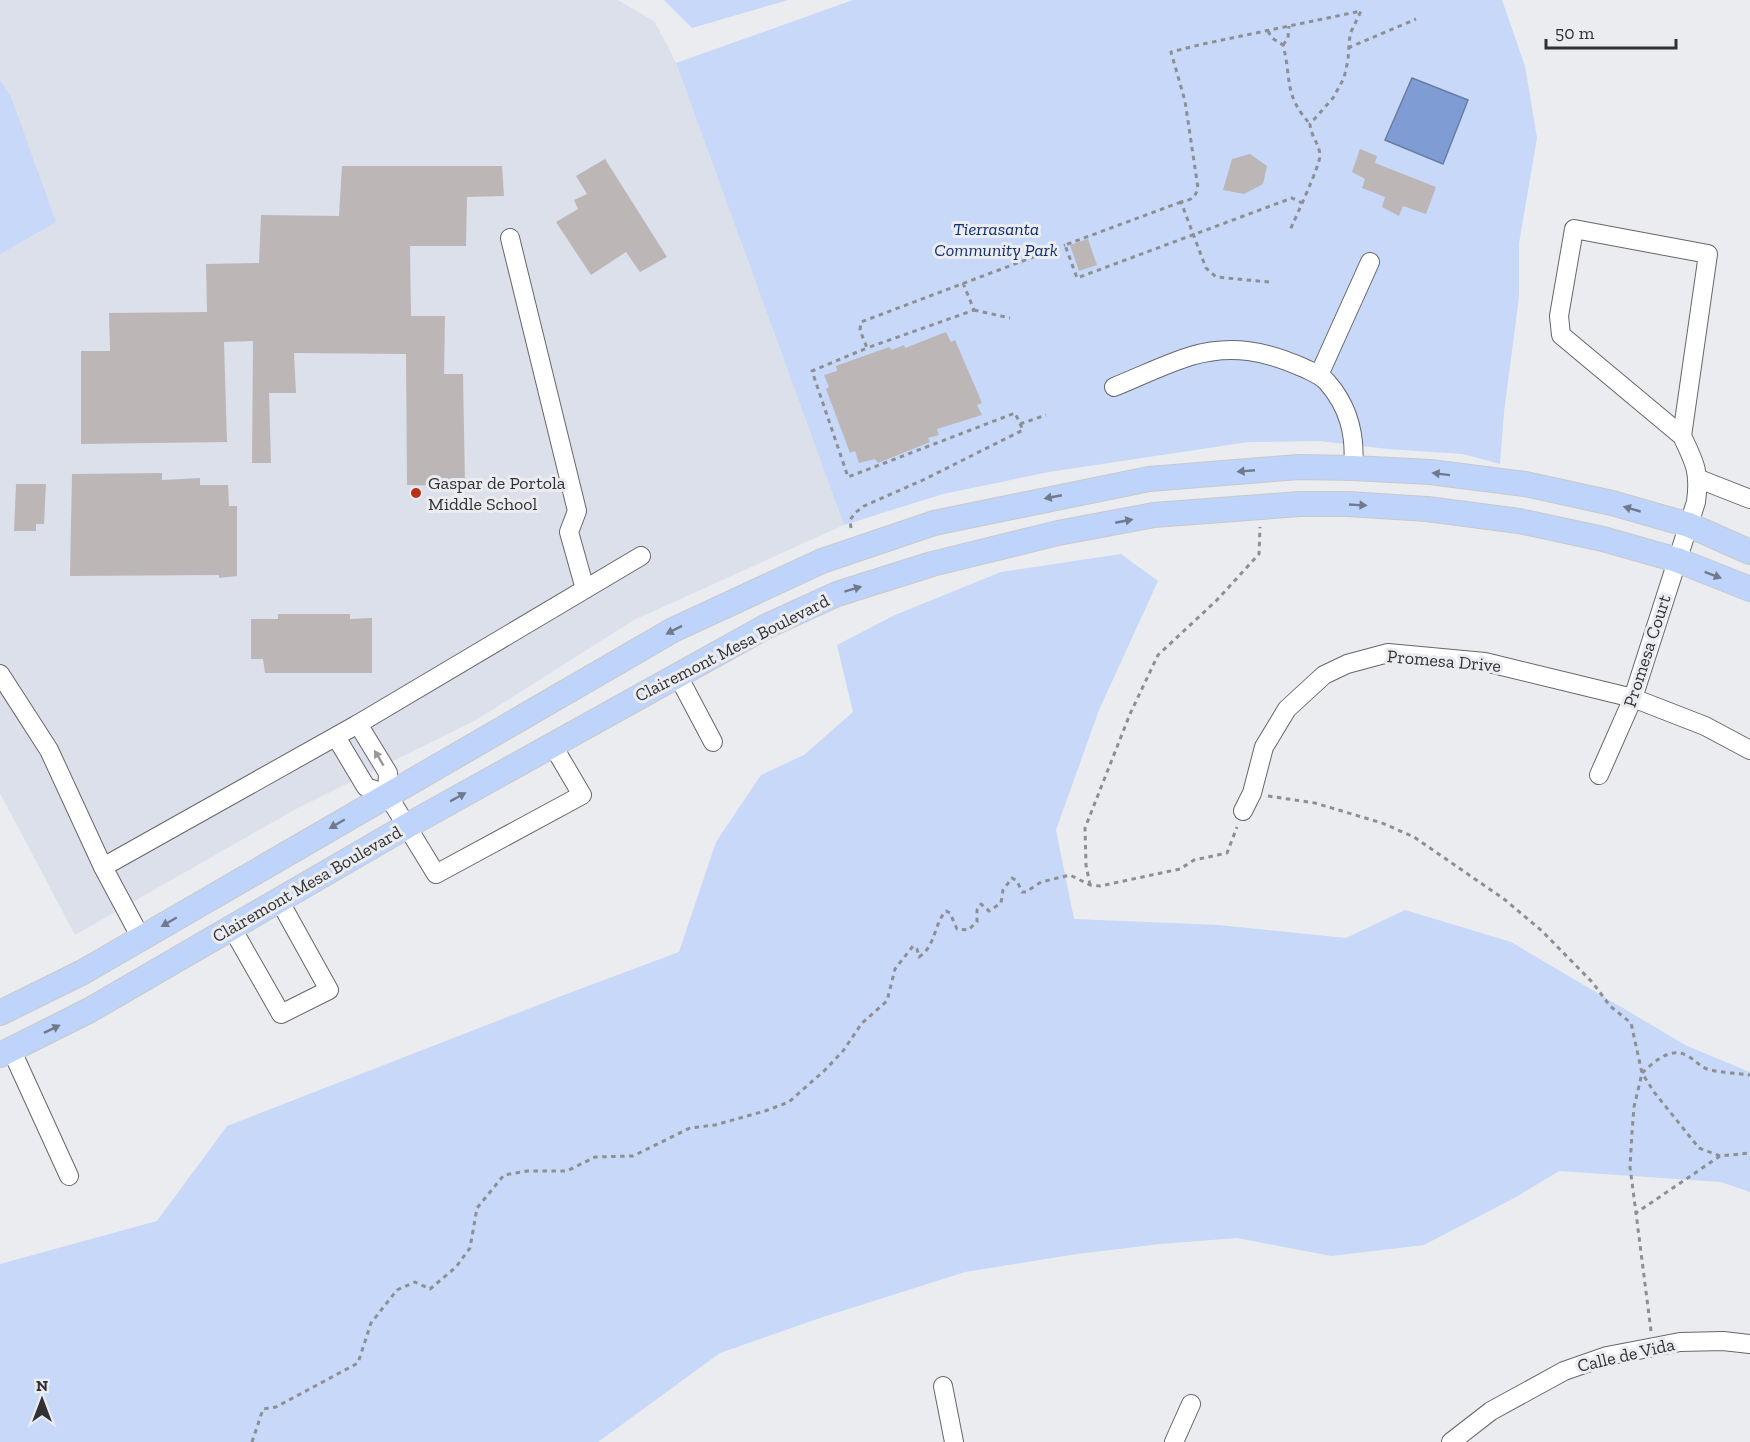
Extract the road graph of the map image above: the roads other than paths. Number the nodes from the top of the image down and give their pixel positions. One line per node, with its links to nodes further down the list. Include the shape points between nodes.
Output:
1 (510, 238): 14 (street, via 577,511 569,532)
2 (1370, 262): 3 (street)
3 (1319, 375): 4 (street, via 1255,351 1224,351 1192,356); 6 (street, via 1340,401 1353,430)
4 (1114, 387)
5 (1682, 436): 5 (street, via 1561,334 1559,316 1574,229 1708,254); 7 (street)
6 (1353, 468): 9 (main road, via 1350,478 1330,494); 10 (main road, Clairemont Mesa Boulevard, one-way to 6, via 1526,484 1430,472); 25 (main road, Clairemont Mesa Boulevard, one-way to 25, via 1299,467 1149,479 934,523 844,553 673,630)
7 (1699, 479): 8 (street); 10 (street, Promesa Court)
8 (1750, 499)
9 (1300, 504): 13 (main road, Clairemont Mesa Boulevard, one-way to 13, via 1426,509 1519,521); 17 (main road, Clairemont Mesa Boulevard, one-way to 9, via 837,594 932,564 1154,515)
10 (1689, 525): 11 (main road, Clairemont Mesa Boulevard); 13 (street, Promesa Court)
11 (1750, 552)
12 (641, 556): 14 (street)
13 (1677, 560): 15 (main road, Clairemont Mesa Boulevard, one-way to 15); 18 (street, Promesa Court)
14 (585, 589): 19 (street)
15 (1750, 589)
16 (0, 674): 28 (street, via 49,750)
17 (677, 674): 21 (street); 22 (main road, Clairemont Mesa Boulevard)
18 (1633, 698): 23 (street, Promesa Drive, via 1705,726); 24 (street, Promesa Court); 26 (street, Promesa Drive, via 1485,662 1388,653 1347,664 1324,675 1287,710 1264,747)
19 (358, 724): 20 (street); 25 (street, one-way to 19, via 388,773)
20 (336, 736): 25 (street, via 366,787); 28 (street)
21 (713, 742)
22 (552, 744): 27 (main road, Clairemont Mesa Boulevard, one-way to 22); 27 (street, via 582,795 436,874)
23 (1750, 750)
24 (1599, 775)
25 (387, 794): 27 (street); 31 (main road, Clairemont Mesa Boulevard, one-way to 31)
26 (1243, 811)
27 (407, 826): 29 (main road, Clairemont Mesa Boulevard)
28 (103, 867): 31 (street)
29 (279, 900): 30 (main road, Clairemont Mesa Boulevard); 30 (street, via 329,990 281,1014)
30 (232, 928): 33 (main road, Clairemont Mesa Boulevard, one-way to 30, via 90,1010)
31 (141, 938): 32 (main road, Clairemont Mesa Boulevard)
32 (0, 1013)
33 (6, 1052): 34 (street)
34 (69, 1176)
35 (1750, 1344): 40 (street, Calle de Vida, via 1680,1342 1607,1356 1564,1371 1491,1411)
36 (943, 1386): 38 (street)
37 (1191, 1404): 39 (street)
38 (954, 1442)
39 (1174, 1442)
40 (1451, 1442)

